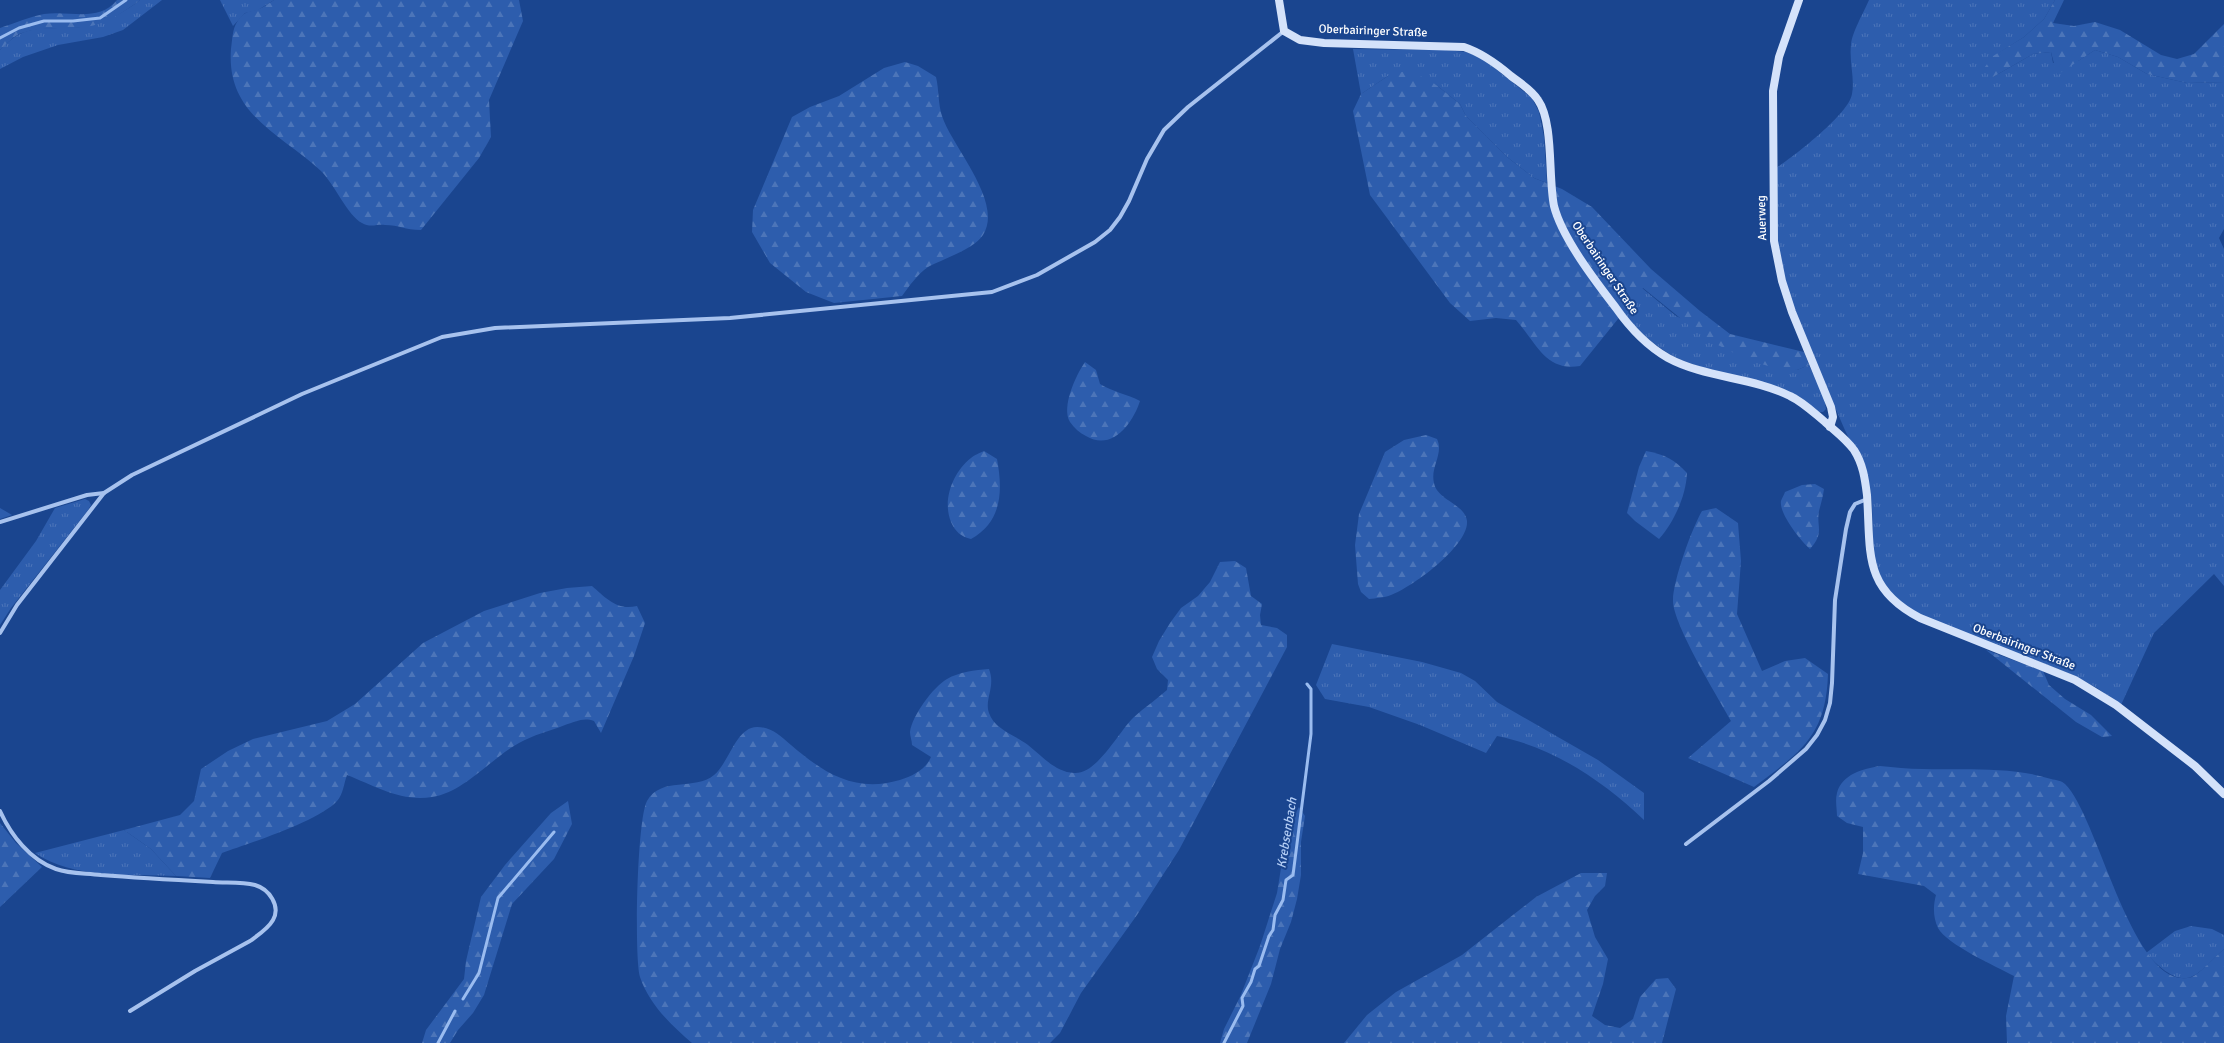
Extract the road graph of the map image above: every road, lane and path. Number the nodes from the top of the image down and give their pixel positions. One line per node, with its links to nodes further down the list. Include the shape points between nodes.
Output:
1 (1279, 0): 3 (street)
2 (1798, 0): 4 (street, Auerweg, via 1779,57 1773,91 1774,241 1782,281 1792,312 1831,407 1833,417)
3 (1284, 31): 4 (street, Oberbairinger Straße, via 1300,40 1324,43 1464,47 1497,64 1538,99 1546,122 1554,206 1559,220 1567,237 1630,326 1643,340 1667,357 1681,364 1790,396); 5 (street, via 1188,107 1164,130 1147,158 1126,206 1110,230 1074,255 1014,286 992,292 730,318 495,328 442,337 302,394 132,475)
4 (1830, 427): 6 (street, Oberbairinger Straße, via 1845,439 1855,452 1865,478)
5 (104, 493): 7 (street, via 87,495); 8 (street, via 17,605)
6 (1867, 499): 9 (street, Oberbairinger Straße, via 1871,560 1875,575 1895,604 1941,628 2075,680 2095,691 2195,766); 11 (street, via 1855,504 1846,529 1835,600 1832,683 1825,720 1806,749)
7 (0, 522)
8 (0, 633)
9 (2224, 794)
10 (0, 812): 12 (street, via 34,857 56,869 132,878 249,884 264,889 275,903 273,920 250,941)
11 (1686, 844)
12 (130, 1011)

